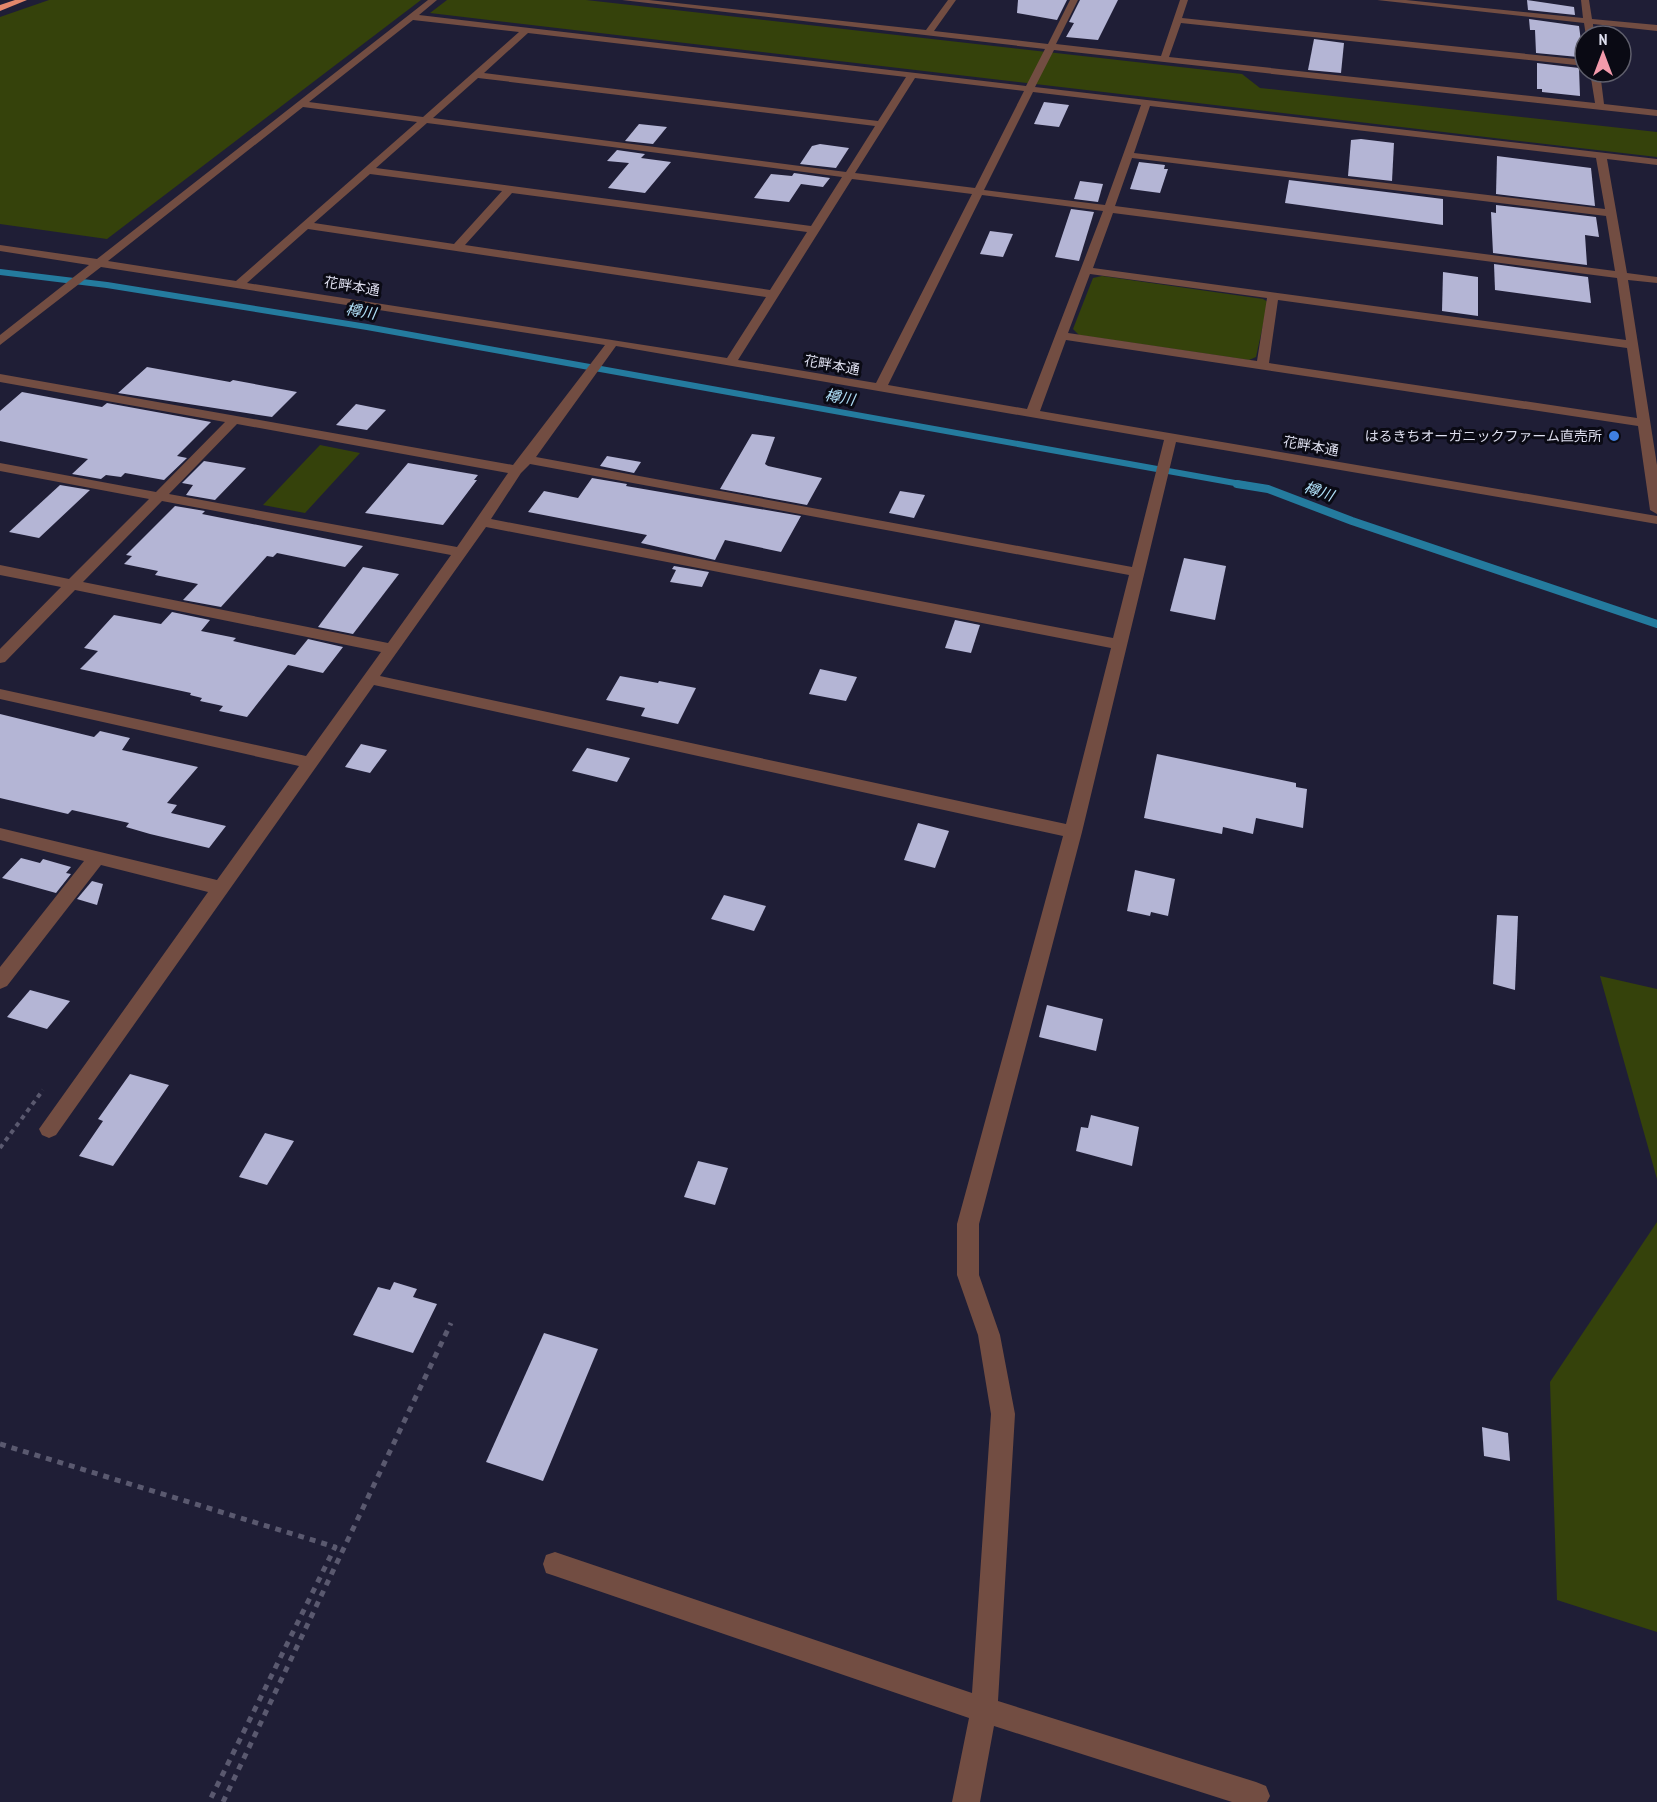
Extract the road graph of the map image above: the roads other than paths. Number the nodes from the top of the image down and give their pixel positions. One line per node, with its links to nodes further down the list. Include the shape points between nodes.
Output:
1 (23, 0): 10 (highway)
2 (433, 0): 11 (street)
3 (626, 0): 9 (street)
4 (951, 0): 17 (street)
5 (1074, 0): 18 (street)
6 (1184, 0): 12 (street)
7 (1381, 0): 13 (street)
8 (1585, 0): 13 (street)
9 (685, 3): 17 (street)
10 (0, 8)
11 (411, 17): 16 (street); 26 (street)
12 (1178, 20): 19 (street); 20 (street)
13 (1588, 21): 14 (street); 15 (street)
14 (1588, 24)
15 (1657, 28)
16 (527, 30): 21 (street); 22 (street)
17 (928, 33): 18 (street)
18 (1050, 47): 19 (street); 24 (street)
19 (1164, 59): 27 (street)
20 (1573, 62)
21 (476, 75): 29 (street); 30 (street)
22 (912, 75): 24 (street); 30 (street)
23 (1597, 84): 27 (street)
24 (1030, 89): 25 (street); 37 (street)
25 (1146, 103): 31 (street); 32 (street)
26 (301, 104): 29 (street); 44 (street)
27 (1600, 107): 28 (street)
28 (1657, 113)
29 (423, 120): 34 (street); 35 (street)
30 (880, 124): 35 (street)
31 (1128, 155): 38 (street); 39 (street)
32 (1601, 156): 33 (street); 39 (street)
33 (1657, 162)
34 (367, 170): 36 (street); 40 (street)
35 (847, 175): 37 (street); 41 (street)
36 (510, 189): 41 (street); 43 (street)
37 (976, 192): 38 (street); 58 (street)
38 (1109, 209): 45 (street); 46 (street)
39 (1611, 213): 46 (street)
40 (305, 225): 43 (street); 48 (street)
41 (813, 230): 49 (street)
42 (0, 248): 44 (street, 花畔本通)
43 (456, 248): 49 (street)
44 (101, 262): 48 (street, 花畔本通); 52 (street)
45 (1086, 270): 50 (street); 51 (street)
46 (1622, 276): 47 (street); 54 (street)
47 (1657, 280)
48 (239, 284): 53 (street, 花畔本通)
49 (772, 294): 55 (street)
50 (1273, 295): 54 (street); 56 (street)
51 (1061, 336): 56 (street); 59 (street)
52 (0, 341)
53 (612, 343): 55 (street, 花畔本通); 63 (street)
54 (1633, 345): 61 (street)
55 (730, 363): 58 (street, 花畔本通)
56 (1262, 366): 61 (street)
57 (0, 378): 60 (street)
58 (879, 388): 59 (street, 花畔本通)
59 (1032, 414): 62 (street, 花畔本通)
60 (234, 420): 63 (street); 65 (street)
61 (1644, 423): 66 (street)
62 (1171, 437): 67 (street, 花畔本通); 71 (street)
63 (522, 465): 68 (street); 71 (street)
64 (0, 467): 65 (street)
65 (158, 496): 69 (street); 72 (street)
66 (1657, 510)
67 (1657, 520)
68 (482, 522): 69 (street); 73 (street)
69 (461, 552): 74 (street)
70 (0, 570): 72 (street)
71 (1136, 572): 73 (street)
72 (70, 584): 74 (street); 75 (street)
73 (1118, 644): 79 (street)
74 (392, 649): 76 (street)
75 (0, 658)
76 (370, 679): 78 (street); 79 (street)
77 (0, 694): 78 (street)
78 (310, 763): 82 (street)
79 (1073, 832): 86 (street, via 968,1224 968,1275 989,1335 1003,1414)
80 (0, 834): 81 (street)
81 (97, 858): 82 (street); 83 (street)
82 (221, 888): 84 (street)
83 (0, 981)
84 (49, 1130)
85 (555, 1564): 86 (street)
86 (984, 1710): 87 (street); 88 (street)
87 (1256, 1796)
88 (966, 1802)

